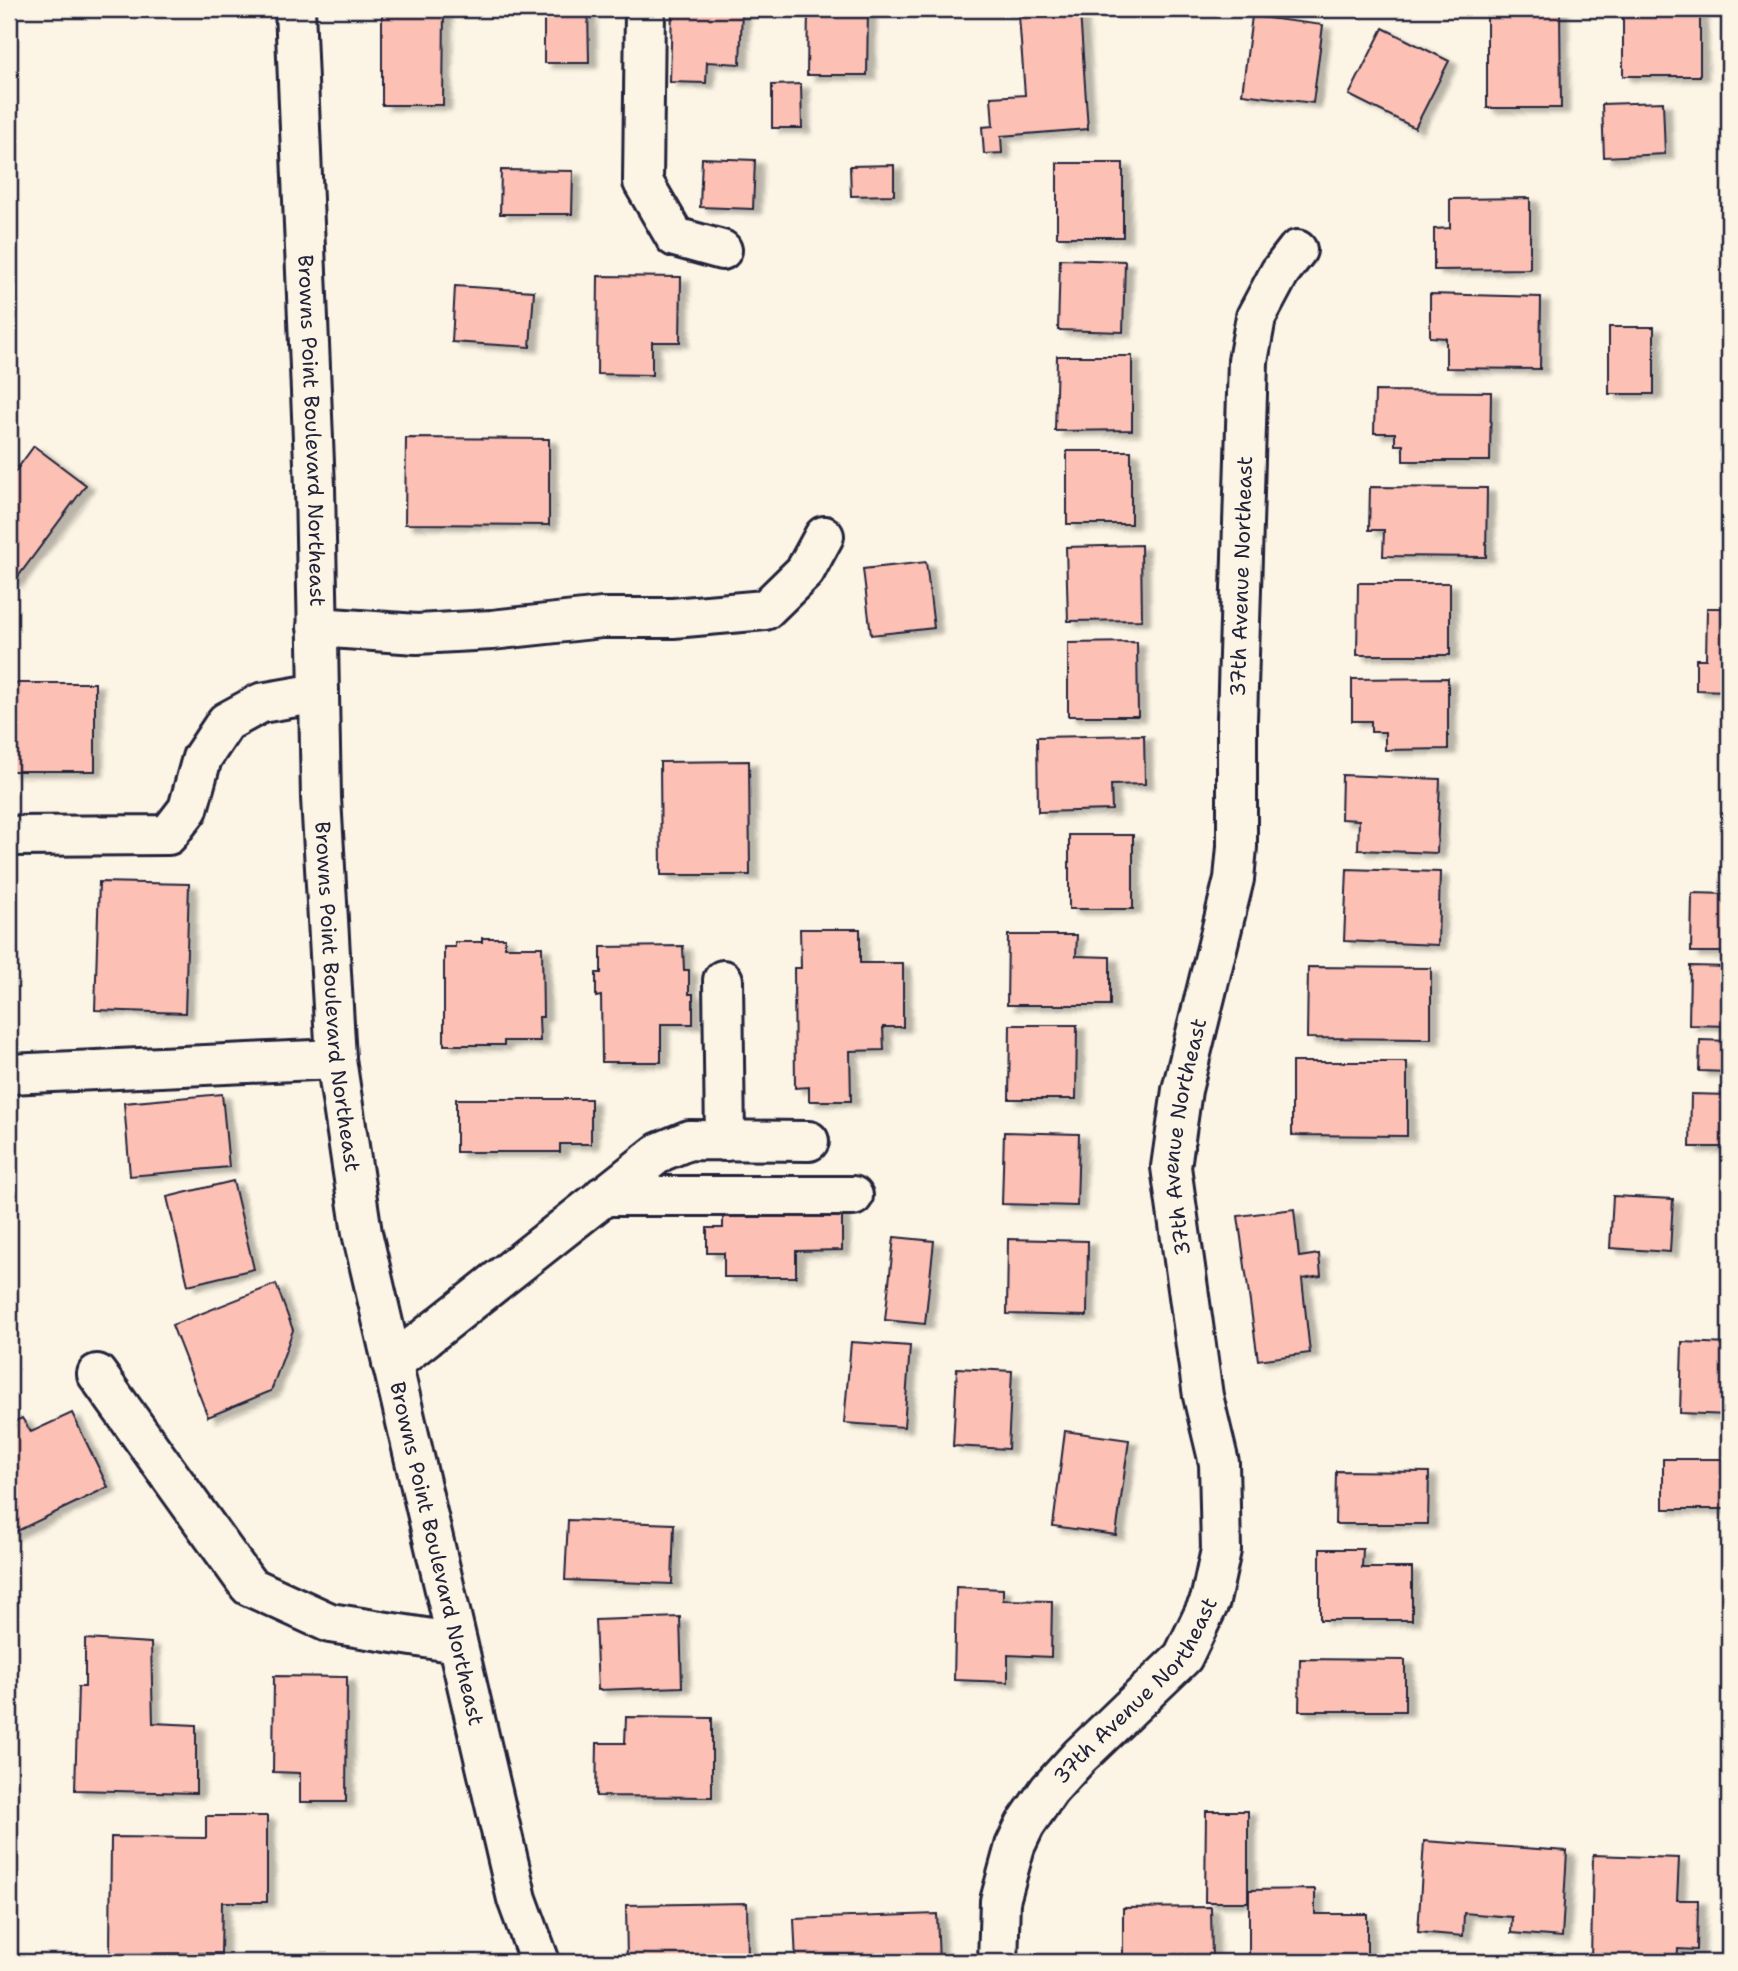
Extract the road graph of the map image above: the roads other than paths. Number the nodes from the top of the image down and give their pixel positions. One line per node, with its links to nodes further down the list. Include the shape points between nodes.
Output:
1 (295, 9): 6 (street, Browns Point Boulevard Northeast)
2 (645, 9): 3 (street, via 643,182 675,237)
3 (722, 250)
4 (1297, 250): 20 (street, 37th Avenue Northeast, via 1256,317 1248,361 1235,869 1182,1090 1171,1167 1203,1396 1219,1463 1221,1550 1210,1601 1183,1657 1080,1756 1024,1825 1000,1901)
5 (824, 536): 6 (street, via 805,571 765,610 417,634)
6 (317, 627): 7 (street, Browns Point Boulevard Northeast)
7 (319, 692): 8 (street, via 261,703 226,722 202,758 188,809 168,835); 10 (street, Browns Point Boulevard Northeast)
8 (9, 835)
9 (723, 980): 12 (street)
10 (336, 1059): 11 (street); 16 (street, Browns Point Boulevard Northeast, via 362,1233)
11 (9, 1074)
12 (725, 1141): 13 (street); 14 (street, via 689,1140 660,1152)
13 (809, 1141)
14 (603, 1196): 15 (street); 16 (street)
15 (853, 1196)
16 (392, 1364): 18 (street, Browns Point Boulevard Northeast)
17 (97, 1374): 18 (street, via 249,1586 330,1623)
18 (457, 1643): 19 (street, Browns Point Boulevard Northeast, via 517,1899)
19 (540, 1962)
20 (999, 1962)

